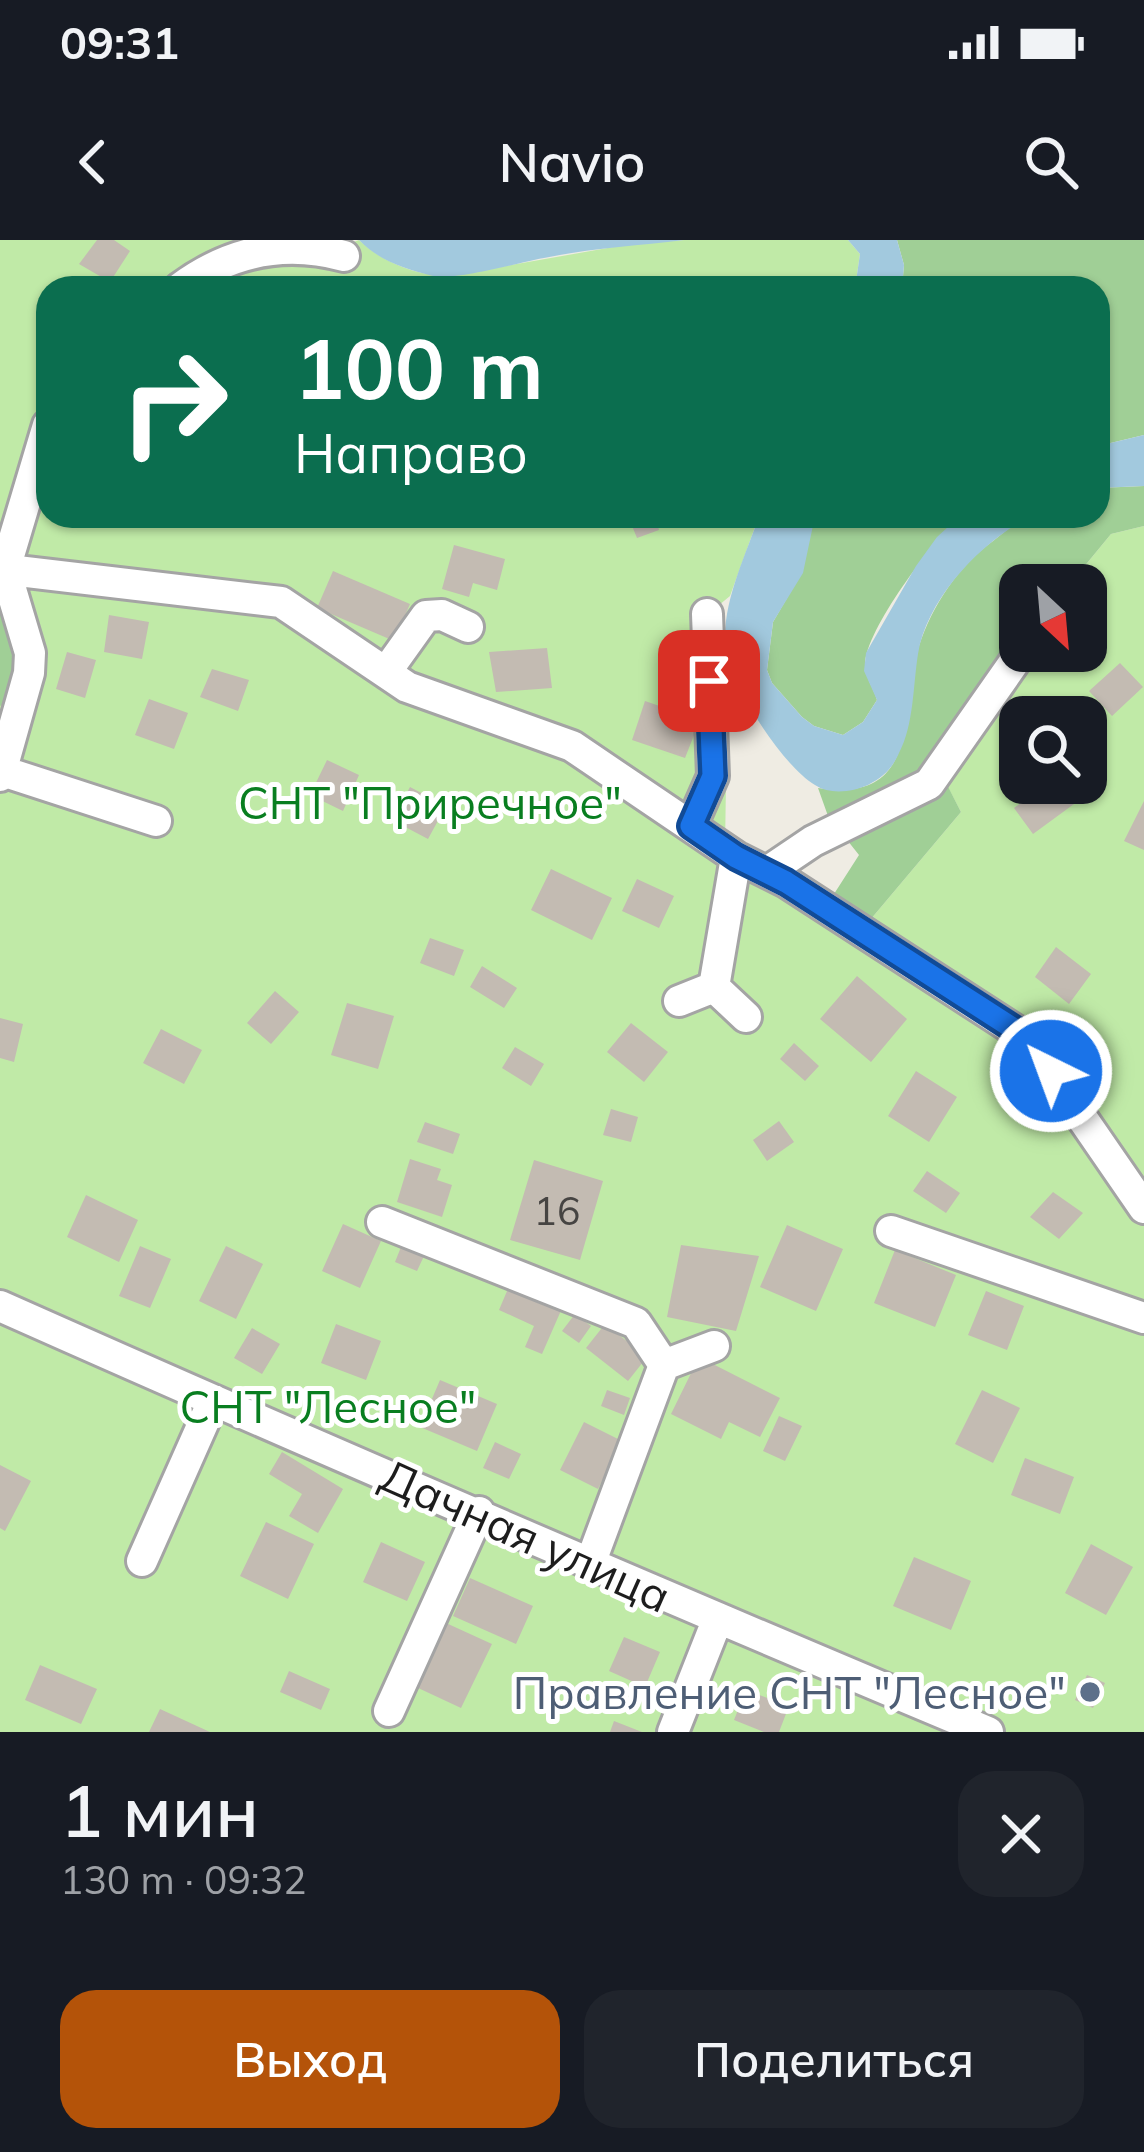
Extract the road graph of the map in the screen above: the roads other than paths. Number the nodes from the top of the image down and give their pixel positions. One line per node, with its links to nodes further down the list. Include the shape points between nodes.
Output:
1 (344, 256): 2 (street, via 312,247 267,250)
2 (201, 276)
3 (36, 463): 4 (street)
4 (3, 569): 7 (street, via 281,602); 9 (street, via 30,652)
5 (707, 614): 11 (street, via 713,776)
6 (468, 627): 7 (street, via 426,616)
7 (386, 672): 11 (street, via 407,687 572,746)
8 (1007, 672): 13 (street, via 928,784)
9 (1, 774): 10 (street)
10 (156, 821)
11 (691, 826): 12 (street)
12 (736, 857): 13 (street); 14 (street)
13 (766, 872): 17 (street, via 1028,1038)
14 (714, 987): 15 (street); 16 (street)
15 (679, 1001)
16 (746, 1017)
17 (1144, 1208)
18 (382, 1222): 23 (street, via 636,1324)
19 (891, 1231): 21 (street)
20 (0, 1306): 24 (street, Дачная улица)
21 (1144, 1318)
22 (714, 1346): 23 (street)
23 (664, 1365): 27 (street)
24 (213, 1401): 25 (street, Дачная улица); 26 (street)
25 (479, 1513): 27 (street, Дачная улица); 29 (street)
26 (142, 1561)
27 (590, 1564): 28 (street, Дачная улица)
28 (718, 1618): 30 (street, Дачная улица); 31 (street)
29 (388, 1711)
30 (967, 1728)
31 (673, 1732)

